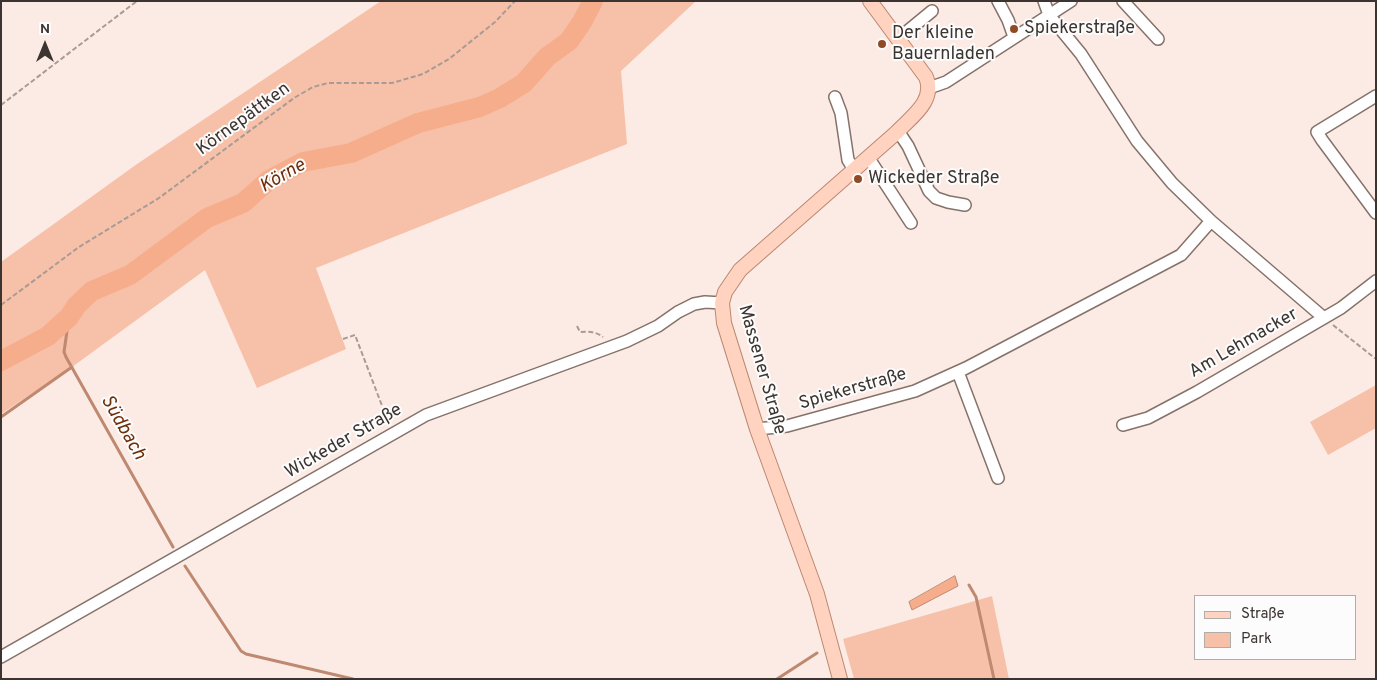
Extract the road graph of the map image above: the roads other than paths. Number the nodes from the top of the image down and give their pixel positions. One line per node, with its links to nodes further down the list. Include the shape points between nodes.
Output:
1 (870, 1): 9 (main road)
2 (998, 1): 8 (street)
3 (1044, 1): 7 (street)
4 (1071, 1): 7 (street)
5 (1123, 1): 10 (street)
6 (932, 11): 9 (street)
7 (1049, 15): 8 (street); 19 (street, via 1081,54 1137,141 1172,183)
8 (1014, 37): 11 (street, via 946,82)
9 (898, 38): 11 (main road, via 926,77)
10 (1158, 39)
11 (929, 88): 14 (main road, Massener Straße, via 928,98)
12 (1376, 96): 18 (street, via 1317,132)
13 (835, 97): 16 (street, via 841,113 848,160)
14 (898, 131): 15 (main road, Massener Straße); 17 (street, via 929,191 936,198)
15 (868, 158): 16 (main road, Massener Straße); 20 (street)
16 (854, 171): 22 (main road, Massener Straße, via 740,270 725,292)
17 (965, 205)
18 (1376, 213)
19 (1211, 221): 23 (street); 24 (street, Spiekerstraße, via 1181,255)
20 (911, 223)
21 (1376, 281): 23 (street, Am Lehmacker)
22 (722, 303): 26 (main road, Massener Straße, via 724,323); 28 (street, Wickeder Straße, via 694,304 644,333 426,415)
23 (1324, 318): 25 (street, Am Lehmacker, via 1198,392 1148,418)
24 (958, 372): 26 (street, Spiekerstraße, via 904,394 788,426); 27 (street)
25 (1123, 425)
26 (757, 429): 29 (main road, Massener Straße, via 817,594)
27 (998, 478)
28 (1, 657)
29 (840, 679)

